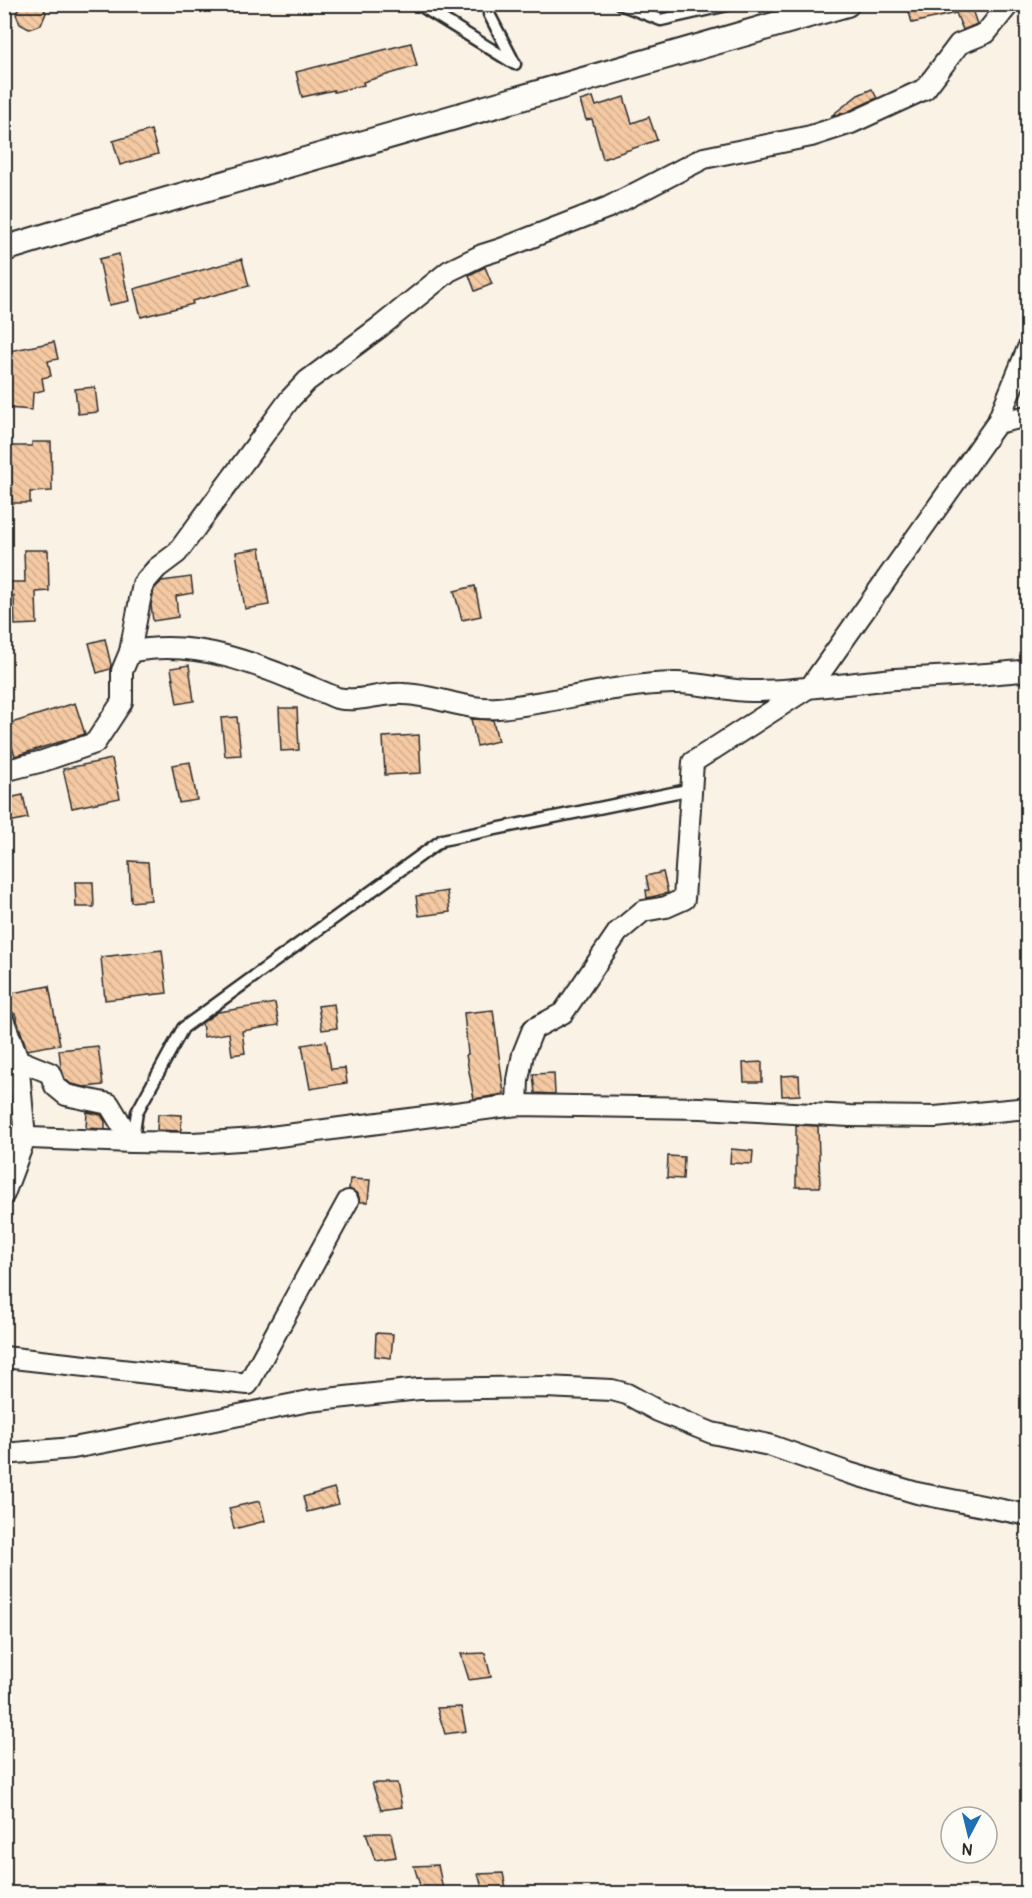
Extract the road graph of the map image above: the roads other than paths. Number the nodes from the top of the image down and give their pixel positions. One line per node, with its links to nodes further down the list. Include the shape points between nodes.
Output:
1 (418, 4): 2 (lane, via 515,63 489,14)
2 (490, 4)
3 (620, 4): 4 (lane, via 661,20)
4 (732, 4)
5 (847, 4): 7 (street)
6 (1009, 4): 11 (street, via 986,33 959,44 925,89 851,123 811,136 704,158 609,207 449,271 307,381 290,399 177,553 143,584)
7 (4, 249)
8 (1028, 348): 10 (street)
9 (1028, 416): 10 (street)
10 (997, 423): 13 (street)
11 (130, 652): 13 (street, via 174,648 214,654 247,662 352,701 401,693 480,708 674,683 753,691); 14 (street, via 122,671 122,702 94,744)
12 (1028, 670): 13 (street)
13 (811, 686): 15 (street, via 693,762)
14 (4, 771)
15 (692, 789): 18 (street, via 684,899 643,911 618,932 563,1013 533,1029 523,1054); 22 (lane, via 442,840 183,1028 137,1112)
16 (4, 1022): 17 (street)
17 (18, 1060): 21 (street); 22 (street, via 50,1073 55,1086 66,1095 109,1104)
18 (517, 1105): 19 (street, via 935,1117); 22 (street, via 256,1139)
19 (1028, 1108)
20 (4, 1137): 21 (street)
21 (25, 1138): 22 (street); 23 (street)
22 (132, 1143)
23 (4, 1194)
24 (348, 1201): 25 (street, via 248,1384)
25 (4, 1357)
26 (4, 1454): 27 (street, via 83,1446 309,1401 419,1389 612,1390 712,1433 769,1445 917,1493)
27 (1028, 1515)

